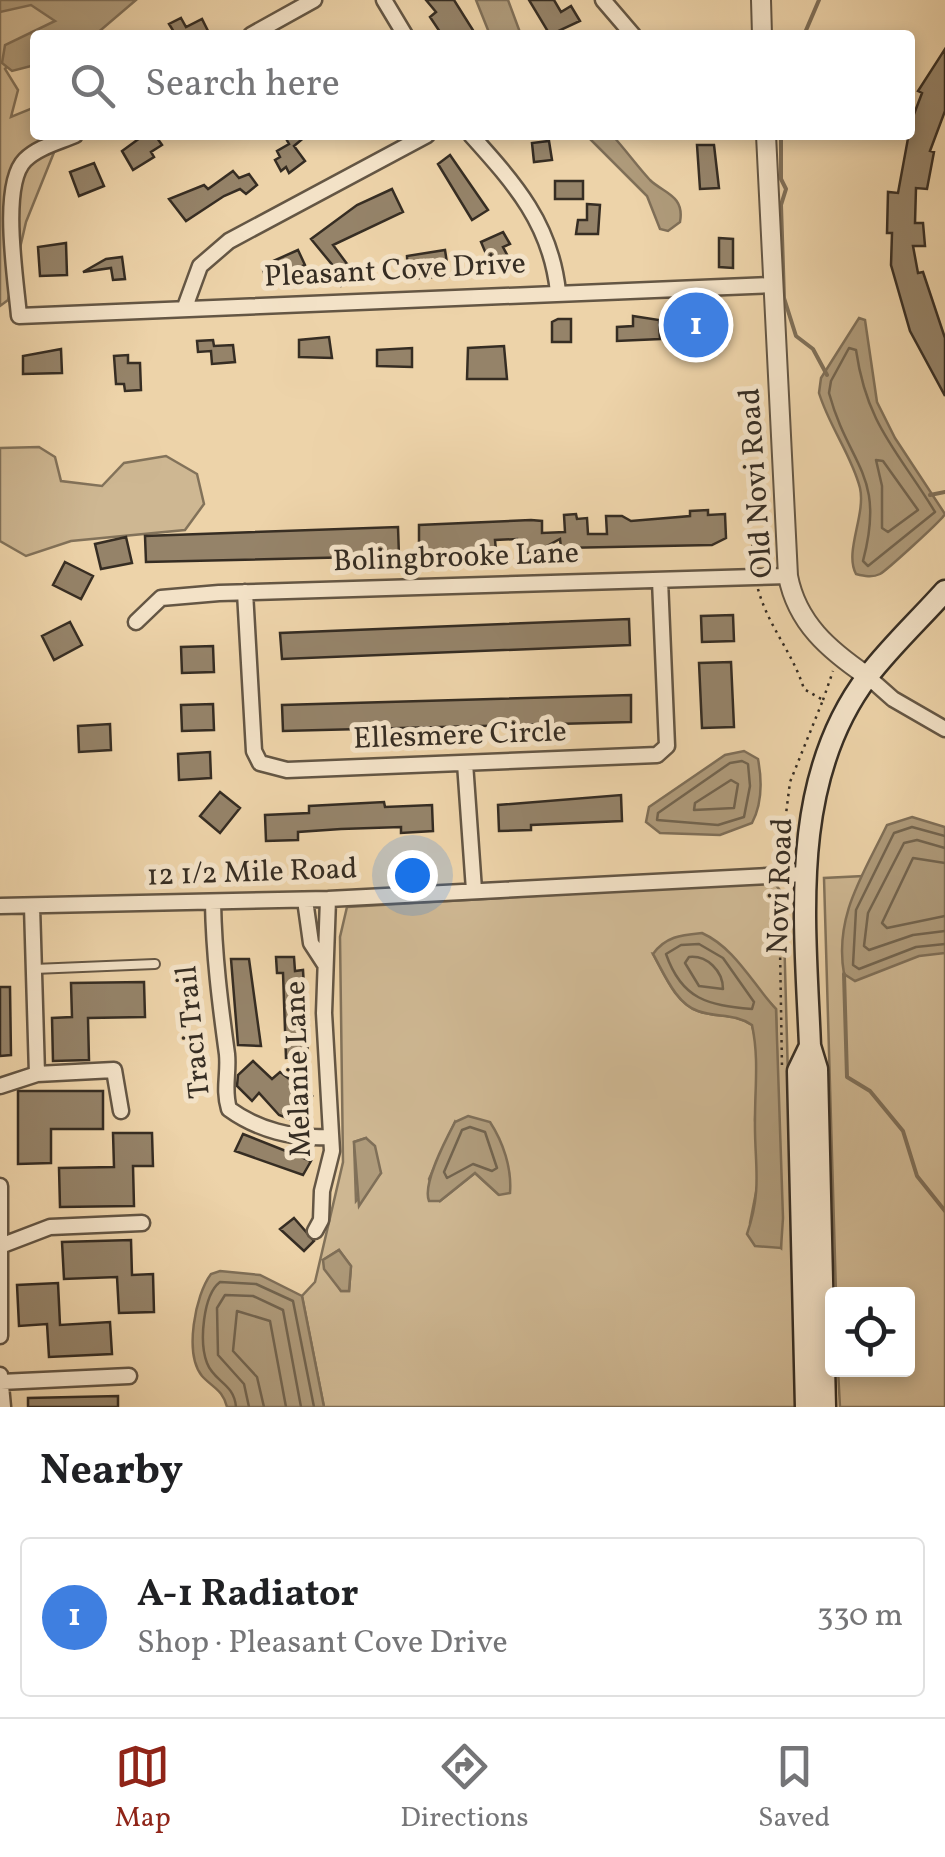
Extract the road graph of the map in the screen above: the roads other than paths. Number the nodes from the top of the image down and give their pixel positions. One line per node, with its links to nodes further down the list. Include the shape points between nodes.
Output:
1 (314, 0): 5 (street)
2 (384, 0): 6 (street)
3 (603, 0): 7 (street)
4 (760, 0): 8 (street)
5 (260, 30)
6 (402, 30)
7 (629, 30)
8 (762, 30)
9 (64, 140): 15 (street, Pleasant Cove Drive, via 36,152 15,174 19,316)
10 (418, 140): 15 (street, via 229,242 200,266)
11 (475, 140): 14 (street, via 533,208 550,244)
12 (766, 140): 13 (street, Old Novi Road)
13 (773, 285): 14 (street, Pleasant Cove Drive); 16 (street, Old Novi Road)
14 (558, 292): 15 (street, Pleasant Cove Drive)
15 (185, 308)
16 (788, 576): 17 (street, Bolingbrooke Lane); 21 (street, Old Novi Road, via 804,620)
17 (660, 580): 19 (street, Bolingbrooke Lane); 23 (street, Ellesmere Circle, via 667,746 656,755)
18 (945, 591): 21 (main road, Novi Road)
19 (245, 592): 20 (street, Bolingbrooke Lane, via 160,598); 23 (street, Ellesmere Circle, via 260,763 287,770)
20 (136, 622)
21 (867, 676): 22 (street); 24 (main road, Novi Road, via 829,751 810,817)
22 (945, 728)
23 (464, 763): 25 (street)
24 (805, 874): 25 (street, 12 1/2 Mile Road); 34 (main road, Novi Road)
25 (474, 890): 27 (street, 12 1/2 Mile Road)
26 (305, 900): 27 (street, 12 1/2 Mile Road); 28 (street, 12 1/2 Mile Road); 31 (street, Melanie Lane, via 310,943)
27 (328, 900): 31 (street, Melanie Lane)
28 (213, 903): 30 (street, 12 1/2 Mile Road); 38 (street, Traci Trail, via 230,1109 276,1132)
29 (0, 906): 30 (street, 12 1/2 Mile Road)
30 (32, 906): 33 (street)
31 (324, 962): 38 (street, Melanie Lane)
32 (155, 964): 33 (lane)
33 (34, 969): 35 (street)
34 (810, 1046): 48 (main road, Novi Road, via 798,1071); 49 (main road, Novi Road, via 817,1068)
35 (38, 1074): 36 (street); 37 (street, via 114,1070)
36 (0, 1086)
37 (121, 1111)
38 (329, 1137): 41 (street, Melanie Lane, via 331,1167)
39 (0, 1186): 42 (street)
40 (142, 1223): 42 (street, via 50,1226)
41 (315, 1231)
42 (2, 1242): 43 (street)
43 (0, 1336)
44 (0, 1374): 46 (street)
45 (129, 1376): 46 (street)
46 (1, 1382): 47 (street)
47 (3, 1407)
48 (806, 1407)
49 (825, 1407)

